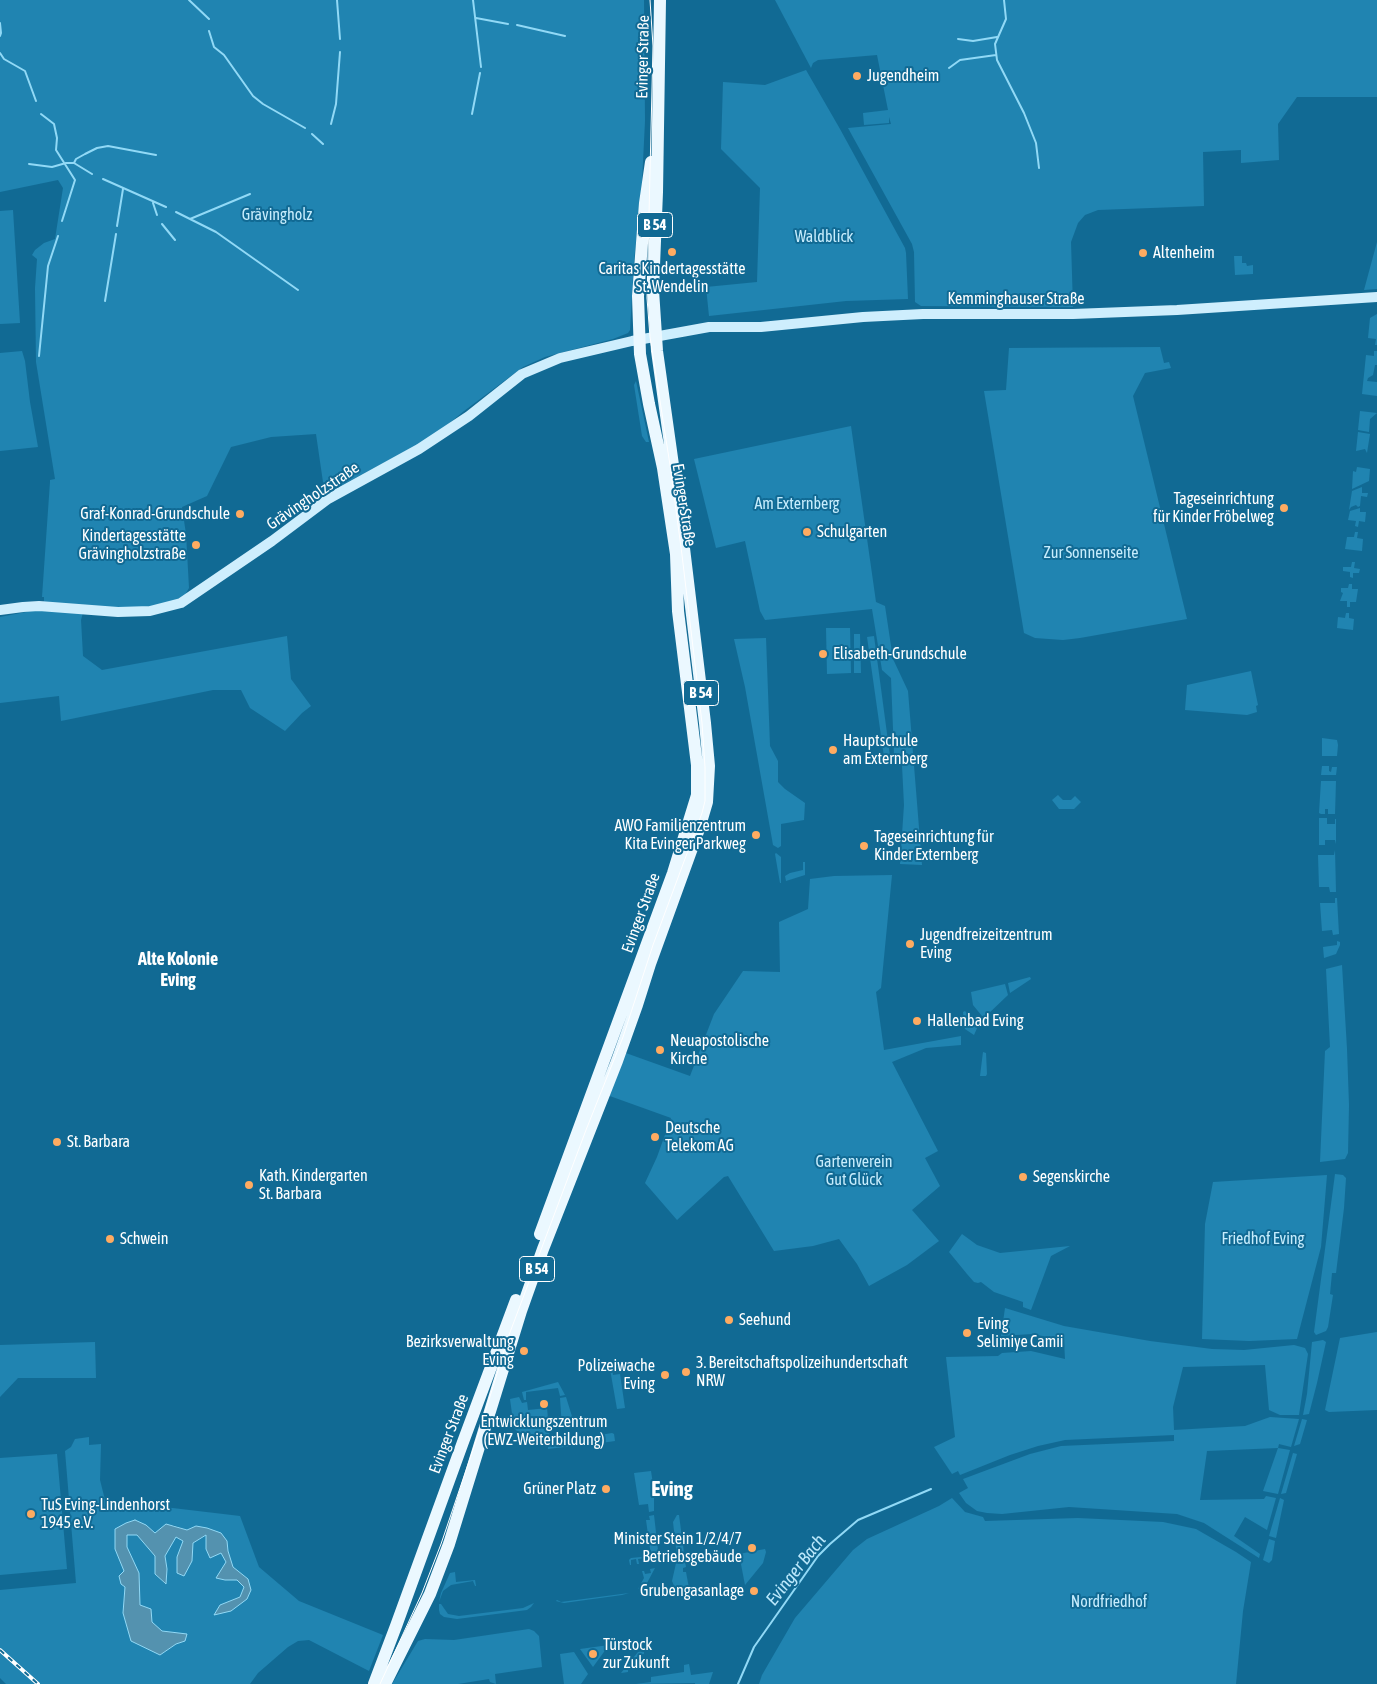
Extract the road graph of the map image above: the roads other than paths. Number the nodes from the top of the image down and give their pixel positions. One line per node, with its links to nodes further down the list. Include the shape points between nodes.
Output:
1 (660, 0): 2 (main road, Evinger Straße / B 54)
2 (658, 115): 4 (main road, Evinger Straße / B 54, via 653,290); 5 (main road, Evinger Straße / B 54, via 641,250)
3 (1377, 297): 4 (main road, Kemminghauser Straße, via 1127,312 871,316 762,327 709,327)
4 (656, 336): 5 (main road, Grävingholzstraße); 8 (main road, Evinger Straße / B 54, via 705,726 709,778 706,809 617,1061 521,1311 449,1544 430,1594)
5 (639, 339): 6 (main road, Grävingholzstraße, via 560,358 522,374 469,416 419,449 328,499 181,603 150,611 39,606); 7 (main road, Evinger Straße / B 54, via 674,545 678,611 697,764 697,796 673,873)
6 (0, 610)
7 (374, 1684)
8 (385, 1684)

